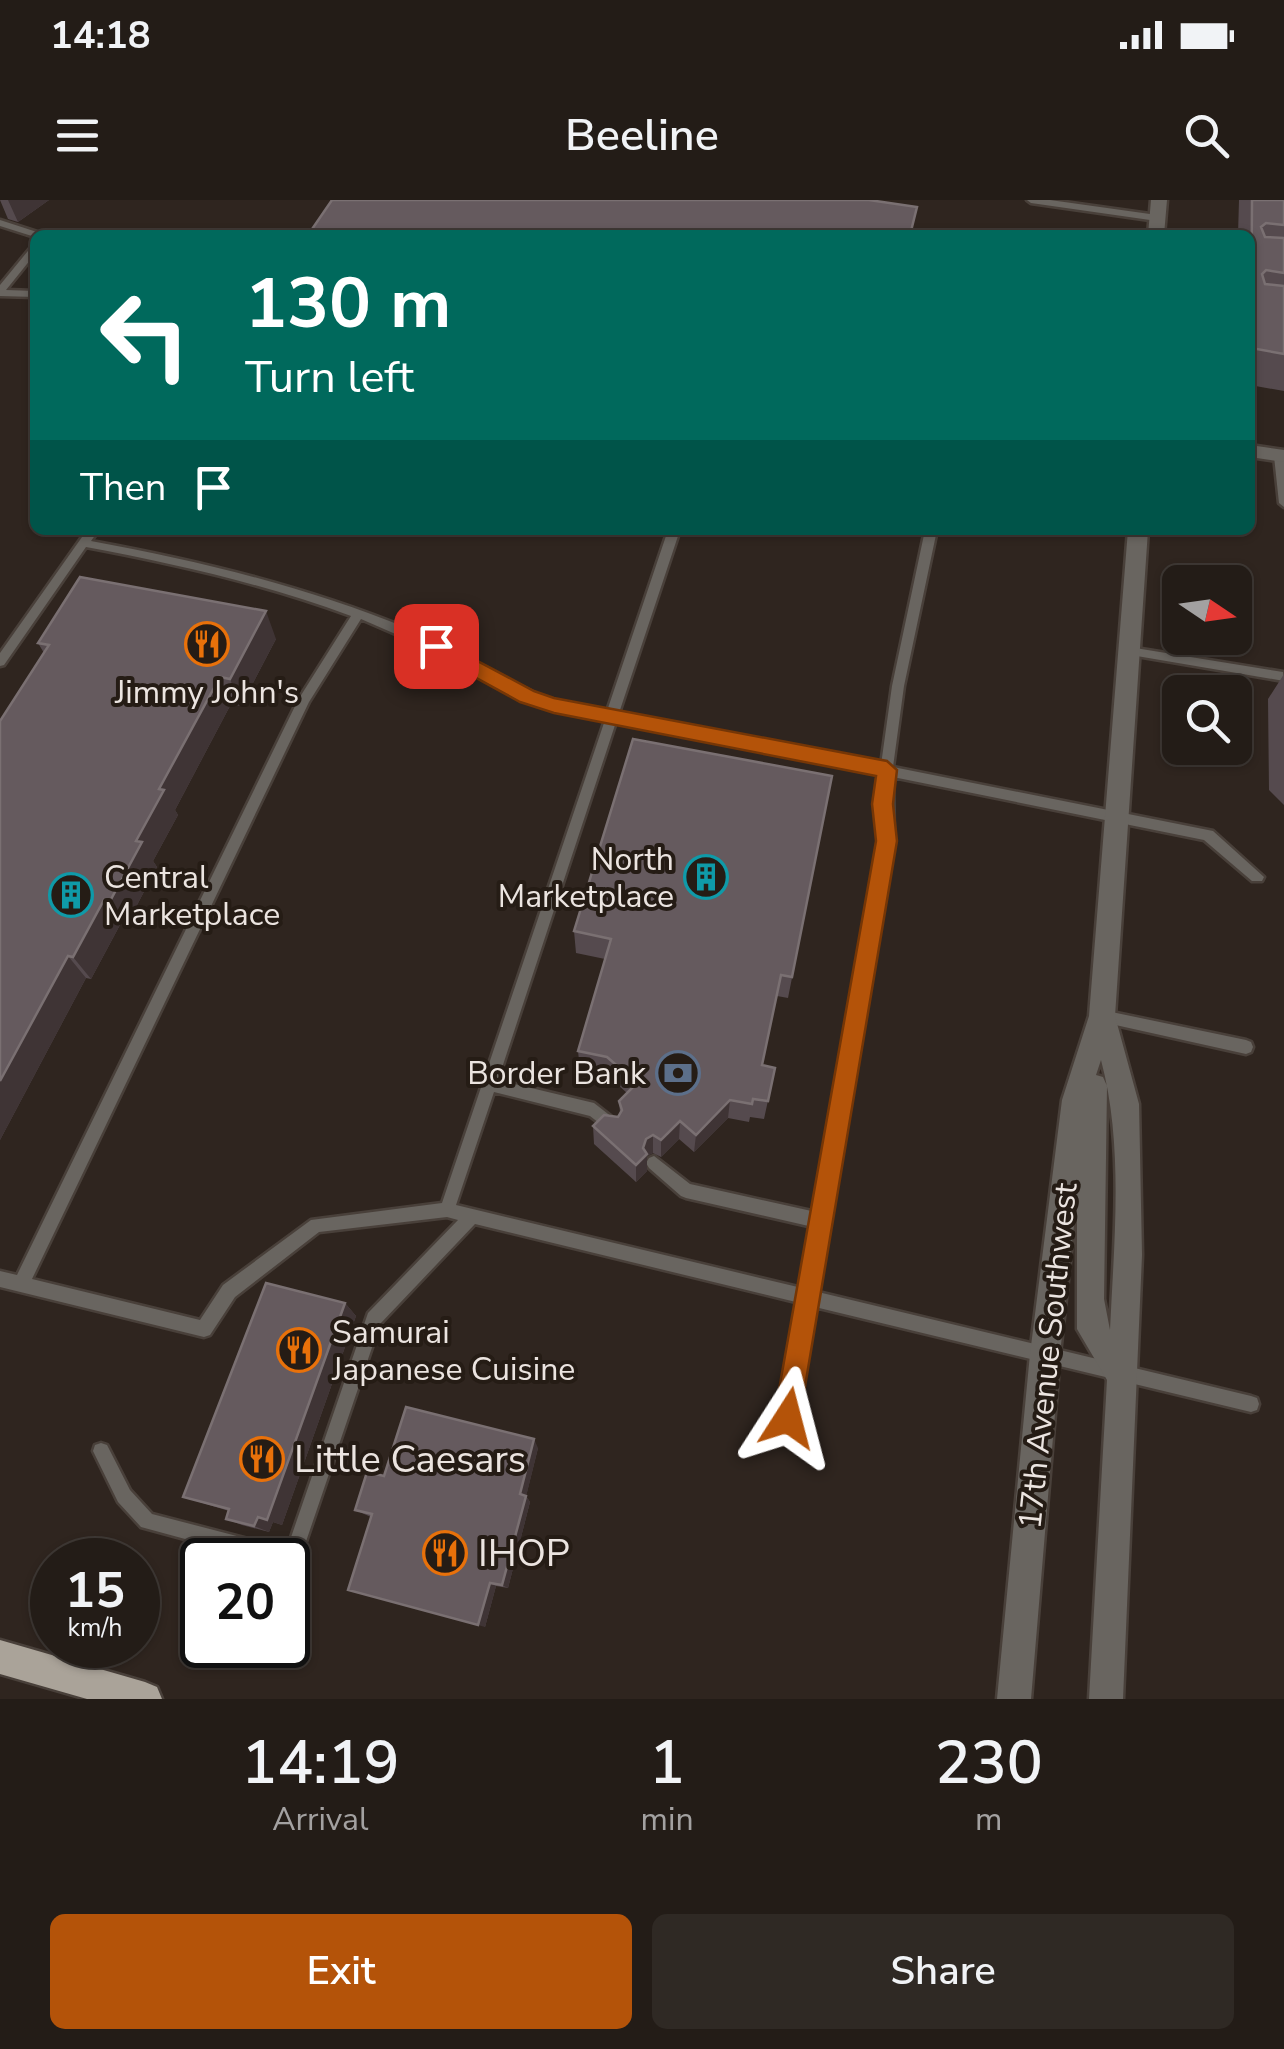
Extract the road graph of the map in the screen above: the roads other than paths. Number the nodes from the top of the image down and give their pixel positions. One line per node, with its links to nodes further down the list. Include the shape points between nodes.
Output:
1 (1031, 200): 2 (lane)
2 (1158, 218)
3 (0, 223): 4 (lane)
4 (30, 233)
5 (30, 254): 6 (lane)
6 (0, 292): 7 (lane)
7 (30, 294)
8 (1255, 452): 9 (street)
9 (1282, 456): 10 (lane)
10 (1284, 503)
11 (89, 535): 15 (lane)
12 (672, 535): 20 (lane)
13 (930, 535): 21 (lane)
14 (1138, 535): 17 (street, 17th Avenue Southwest)
15 (83, 543): 16 (lane, via 213,568); 18 (lane)
16 (360, 613): 20 (lane, via 528,697); 33 (lane, via 304,700)
17 (1128, 651): 19 (lane); 22 (street, 17th Avenue Southwest)
18 (0, 662)
19 (1283, 677)
20 (610, 716): 21 (lane); 26 (lane)
21 (887, 770): 22 (lane); 31 (lane, via 886,841)
22 (1116, 814): 23 (lane, via 1208,835); 24 (street, 17th Avenue Southwest)
23 (1256, 877)
24 (1102, 1016): 25 (lane); 35 (street, 17th Avenue Southwest, via 1075,1100); 36 (street, via 1091,1114 1089,1299 1092,1330)
25 (1246, 1047)
26 (488, 1084): 27 (lane, via 594,1110); 29 (lane)
27 (612, 1126)
28 (654, 1163): 31 (lane, via 686,1191)
29 (447, 1210): 30 (lane); 33 (lane, via 316,1225 229,1291 204,1329)
30 (472, 1216): 34 (lane); 39 (lane, via 374,1319 292,1559 148,1520 124,1496)
31 (821, 1221): 34 (lane)
32 (0, 1279): 33 (lane)
33 (21, 1284)
34 (809, 1295): 35 (lane); 38 (lane)
35 (1045, 1354): 36 (lane); 42 (street, 17th Avenue Southwest)
36 (1121, 1375): 37 (lane); 43 (street)
37 (1251, 1404)
38 (788, 1418)
39 (101, 1451)
40 (0, 1657): 41 (main road)
41 (145, 1699)
42 (1014, 1699)
43 (1106, 1699)

